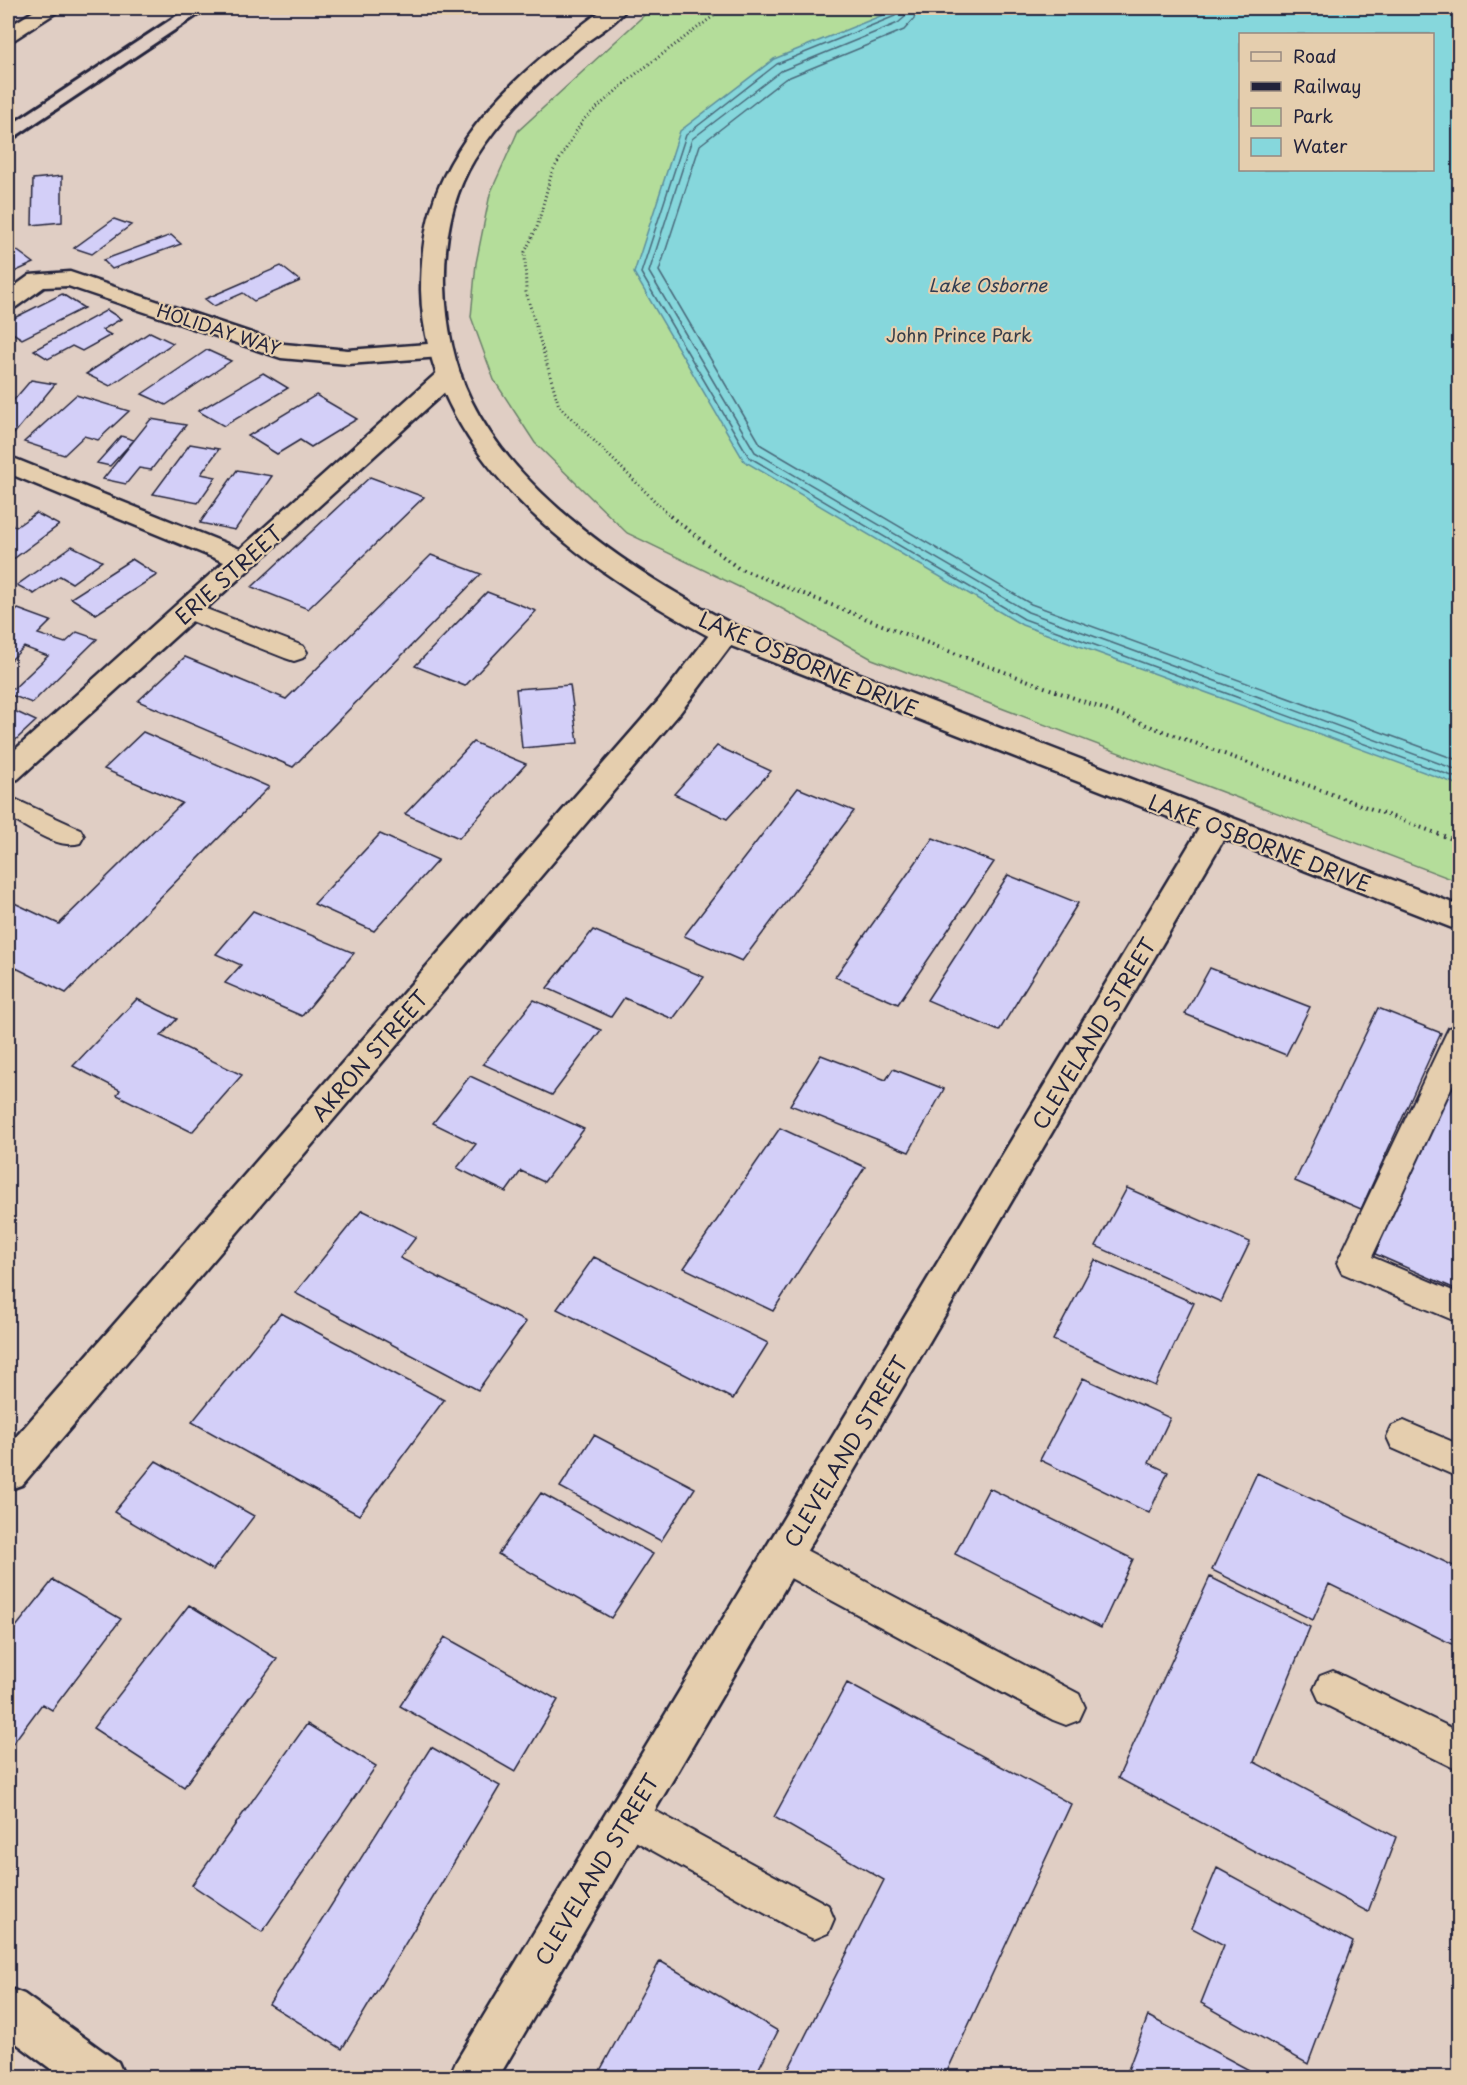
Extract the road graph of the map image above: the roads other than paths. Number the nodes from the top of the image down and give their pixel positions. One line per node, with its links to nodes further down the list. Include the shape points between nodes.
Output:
1 (53, 8): 3 (main road)
2 (616, 8): 5 (main road, LAKE OSBORNE DRIVE, via 539,67 495,114 461,163 443,203 434,238 433,307)
3 (8, 35)
4 (8, 302): 5 (main road, HOLIDAY WAY, via 38,280 70,279 281,351)
5 (445, 363): 7 (main road, ERIE STREET); 9 (main road, LAKE OSBORNE DRIVE, via 467,416 528,495 616,566 666,600)
6 (8, 464): 7 (main road)
7 (243, 561): 8 (main road, ERIE STREET)
8 (188, 610): 10 (lane); 11 (main road, ERIE STREET)
9 (726, 633): 13 (main road, LAKE OSBORNE DRIVE); 20 (main road, AKRON STREET, via 661,717)
10 (294, 652)
11 (8, 772)
12 (8, 806): 14 (lane)
13 (1216, 825): 15 (main road, LAKE OSBORNE DRIVE); 21 (main road, CLEVELAND STREET)
14 (70, 836)
15 (1460, 919)
16 (1460, 1036): 17 (lane, via 1353,1263)
17 (1460, 1309)
18 (1404, 1437): 19 (lane)
19 (1460, 1462)
20 (8, 1473)
21 (783, 1555): 23 (lane); 25 (main road, CLEVELAND STREET)
22 (1333, 1689): 24 (lane)
23 (1065, 1707)
24 (1460, 1752)
25 (628, 1815): 26 (lane); 29 (main road, CLEVELAND STREET)
26 (814, 1919)
27 (8, 2010): 28 (main road)
28 (102, 2078)
29 (472, 2078)

